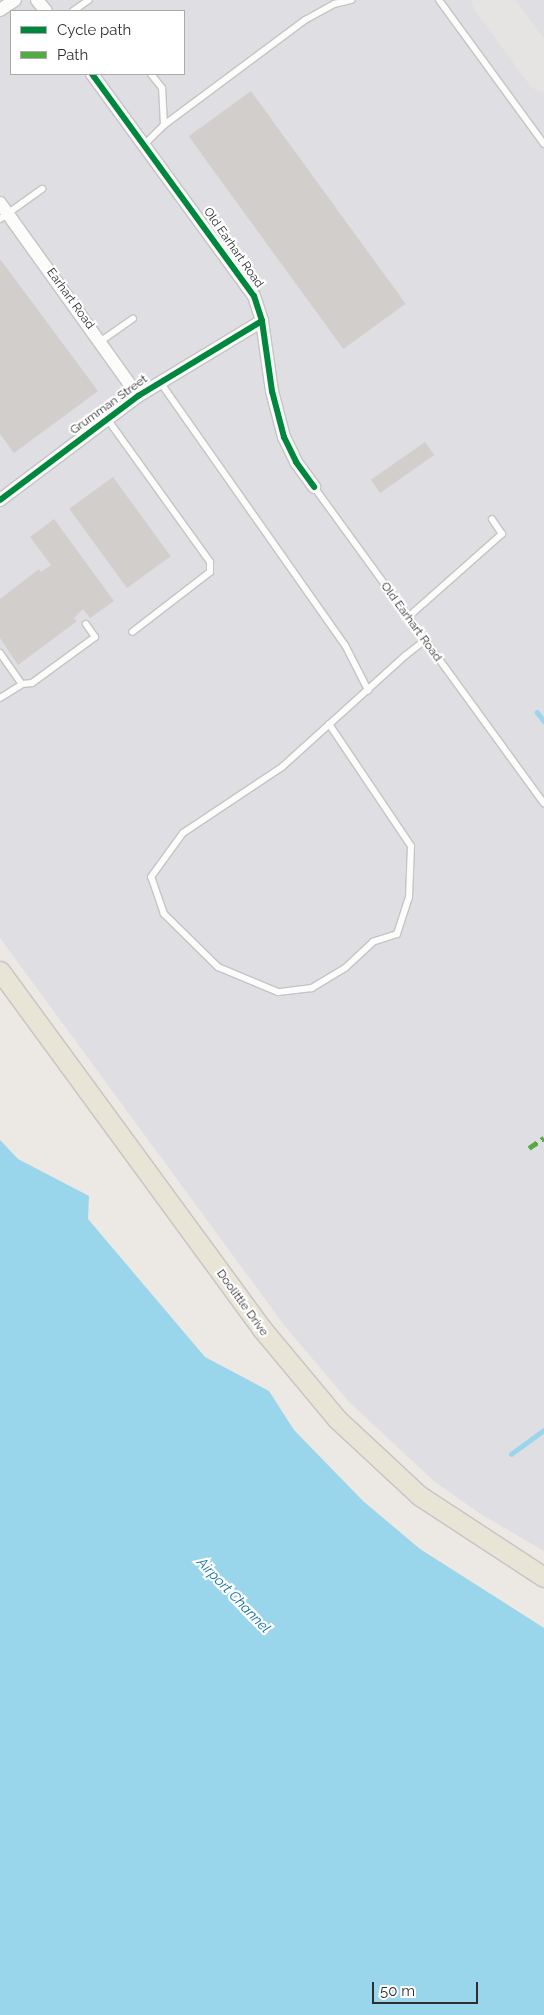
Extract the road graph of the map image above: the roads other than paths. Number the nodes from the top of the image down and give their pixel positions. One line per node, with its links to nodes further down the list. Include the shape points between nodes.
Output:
1 (15, 0): 6 (street)
2 (37, 0): 7 (street)
3 (89, 0): 8 (lane)
4 (352, 0): 11 (lane, via 334,4 305,20)
5 (439, 0): 12 (lane)
6 (0, 10)
7 (45, 10)
8 (75, 10)
9 (93, 75): 13 (street, Old Earhart Road)
10 (152, 75): 11 (lane, via 162,88)
11 (164, 124): 13 (lane)
12 (544, 144)
13 (144, 145): 17 (street, Old Earhart Road, via 254,296)
14 (42, 189): 15 (lane)
15 (2, 212): 18 (street, Earhart Road)
16 (133, 319): 18 (lane)
17 (262, 321): 19 (street, Grumman Street); 22 (street, Old Earhart Road, via 272,391 284,437 296,462)
18 (101, 341): 20 (street, Earhart Road)
19 (160, 382): 20 (street, Grumman Street); 31 (lane, via 345,645)
20 (138, 396): 21 (street, Grumman Street)
21 (108, 420): 23 (street, Grumman Street); 27 (lane, via 210,562 210,572)
22 (314, 487): 25 (lane, Old Earhart Road)
23 (0, 500)
24 (492, 519): 25 (lane, via 502,534)
25 (407, 618): 28 (lane, Old Earhart Road)
26 (86, 624): 30 (lane, via 95,637 32,684)
27 (132, 632)
28 (424, 641): 31 (lane); 34 (lane, Old Earhart Road)
29 (0, 653): 30 (lane)
30 (22, 684): 32 (lane)
31 (368, 690): 33 (lane)
32 (0, 698)
33 (329, 724): 33 (lane, via 282,767 183,834 151,877 164,914 218,967 278,992 312,988 345,968 373,942 397,934 409,897 411,846)
34 (544, 803)
35 (0, 971): 36 (main road, Doolittle Drive, via 262,1330 337,1419 420,1496)
36 (544, 1577)

